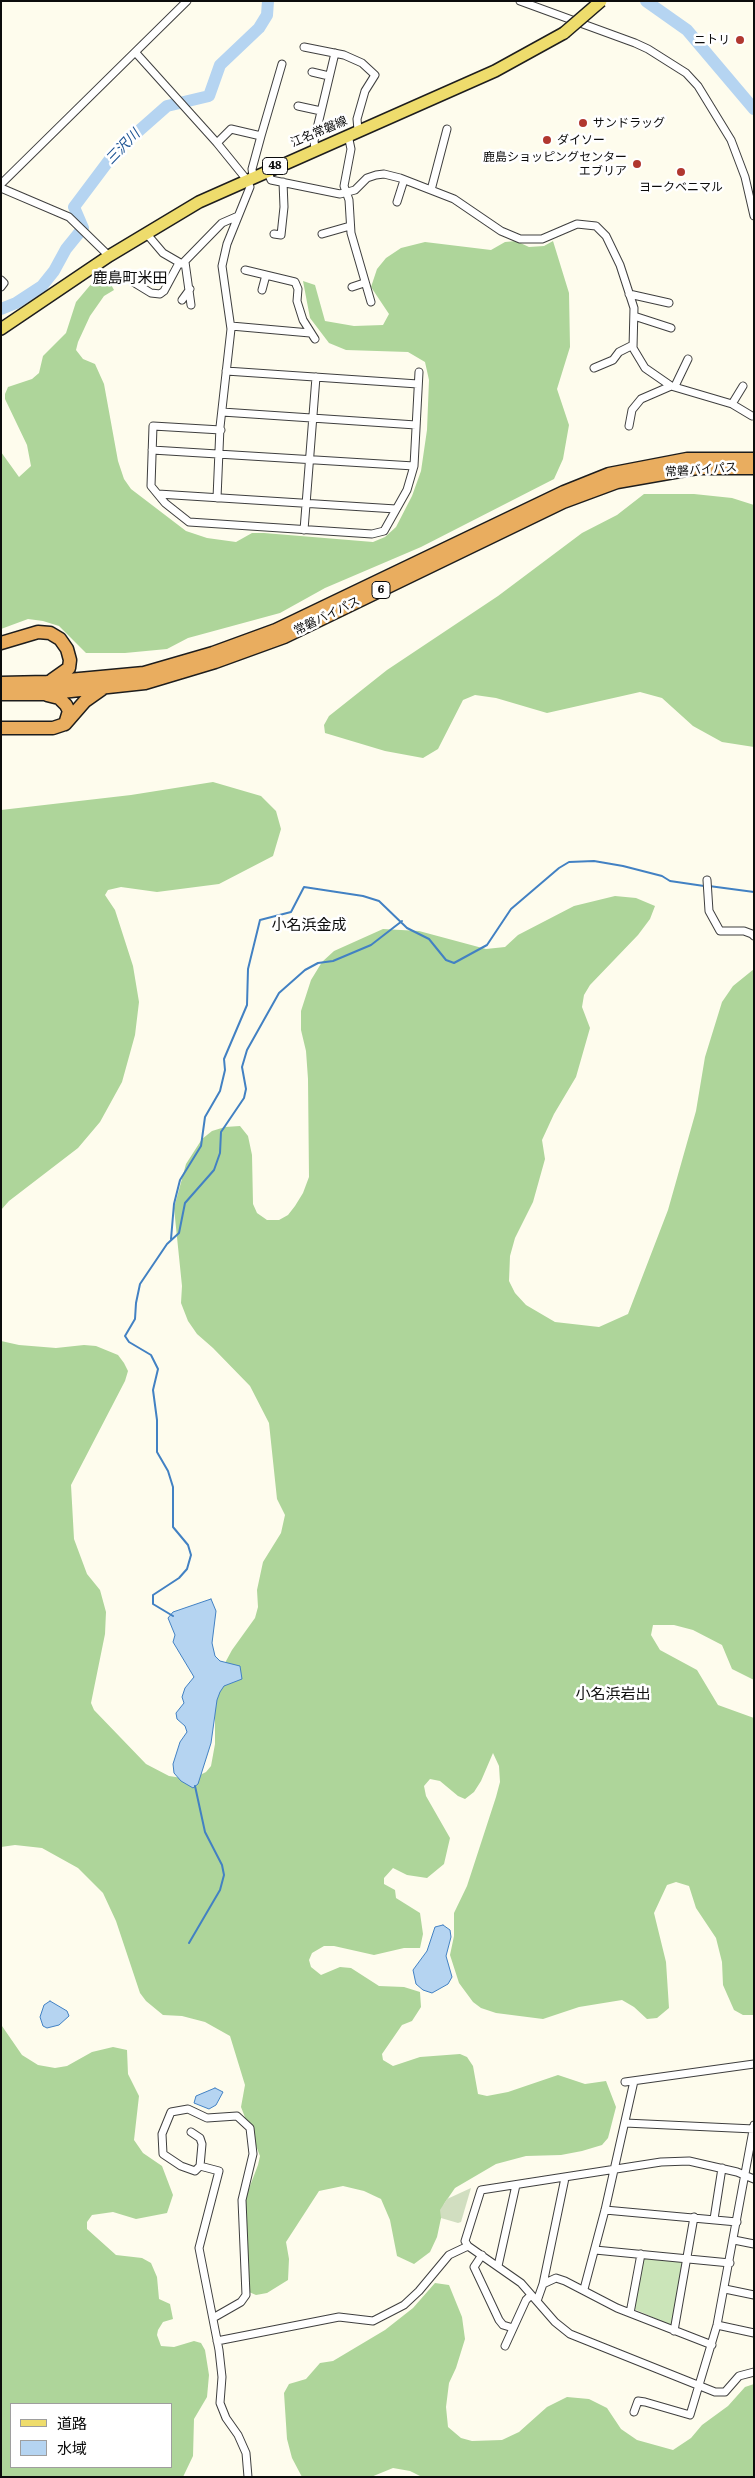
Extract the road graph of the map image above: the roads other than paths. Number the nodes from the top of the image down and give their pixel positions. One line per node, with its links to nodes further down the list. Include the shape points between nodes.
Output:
1 (187, 1): 5 (street)
2 (520, 1): 27 (street, via 635,43 686,73 698,86 731,140 745,177)
3 (601, 1): 13 (main road, 江名常磐線 / 48, bridge, via 564,33 495,71)
4 (304, 47): 6 (street)
5 (136, 53): 15 (street); 21 (street)
6 (335, 53): 9 (street); 13 (street, via 362,63 375,74)
7 (282, 64): 14 (street)
8 (312, 72): 9 (street)
9 (329, 76): 11 (street)
10 (298, 106): 11 (street)
11 (321, 111): 16 (street)
12 (447, 129): 23 (street)
13 (353, 132): 16 (main road, 江名常磐線 / 48); 24 (street, via 344,186)
14 (261, 136): 15 (street, via 231,129); 18 (street)
15 (217, 143): 18 (street)
16 (315, 149): 17 (main road, 江名常磐線 / 48)
17 (267, 170): 18 (main road, 江名常磐線 / 48); 20 (street, via 271,180)
18 (250, 178): 26 (street, via 250,187); 29 (main road, 江名常磐線 / 48, via 199,202)
19 (404, 180): 23 (street); 24 (street, via 376,175); 25 (street)
20 (282, 182): 24 (street, via 340,194); 30 (street, via 281,234)
21 (1, 184)
22 (1, 188): 32 (street, via 69,217)
23 (431, 190): 43 (street, via 454,198 520,239 542,239 577,224 596,226 606,236)
24 (347, 192): 28 (street)
25 (396, 202)
26 (238, 216): 33 (street, via 222,223); 49 (street, via 222,266)
27 (754, 216)
28 (350, 226): 31 (street); 38 (street)
29 (146, 234): 32 (main road, 江名常磐線 / 48); 33 (street, via 163,253)
30 (274, 234)
31 (322, 234)
32 (109, 256): 50 (main road, 江名常磐線 / 48)
33 (182, 262): 37 (street, via 160,294 151,293); 41 (street)
34 (245, 270): 35 (street)
35 (266, 275): 42 (street); 49 (street, via 295,282 297,301 312,336)
36 (1, 280): 39 (street, via 4,283)
37 (133, 282)
38 (364, 283): 40 (street); 45 (street)
39 (1, 287)
40 (352, 287)
41 (190, 289): 44 (street); 47 (street)
42 (262, 290)
43 (630, 294): 46 (street); 48 (street)
44 (182, 300)
45 (371, 302)
46 (669, 303)
47 (191, 305)
48 (634, 316): 51 (street); 52 (street)
49 (231, 326): 55 (street)
50 (1, 328)
51 (670, 328)
52 (633, 345): 54 (street); 59 (street, via 645,368)
53 (688, 359): 59 (street)
54 (594, 368)
55 (226, 371): 57 (street); 62 (street)
56 (419, 372): 58 (street)
57 (316, 377): 58 (street); 64 (street)
58 (418, 384): 65 (street)
59 (673, 386): 61 (street); 66 (street, via 641,399 632,410)
60 (743, 386): 61 (street)
61 (732, 404): 63 (street)
62 (222, 412): 64 (street); 67 (street)
63 (753, 416)
64 (313, 418): 65 (street); 71 (street)
65 (416, 424): 72 (street)
66 (629, 426)
67 (221, 430): 68 (street, via 153,426); 69 (street)
68 (152, 450): 69 (street); 74 (street, via 151,486)
69 (220, 454): 71 (street); 75 (street)
70 (754, 459): 82 (highway, 常磐バイパス / 6, via 687,459 608,474 276,630 213,654)
71 (310, 460): 72 (street); 76 (street)
72 (414, 466): 77 (street, via 407,490)
73 (754, 468): 82 (highway, 常磐バイパス / 6, via 697,468 617,482 563,502 284,637 145,683)
74 (158, 494): 75 (street); 78 (street, via 164,503 189,522)
75 (217, 498): 76 (street)
76 (306, 504): 77 (street); 78 (street)
77 (396, 509): 78 (street, via 384,530 372,534)
78 (304, 530)
79 (1, 643): 80 (highway, via 30,634 50,633 67,648)
80 (70, 660): 82 (highway); 83 (highway, via 69,668)
81 (1, 683): 83 (highway, 常磐バイパス / 6)
82 (103, 683): 83 (highway, 常磐バイパス / 6); 85 (highway)
83 (45, 688): 84 (highway, 常磐バイパス / 6); 85 (highway, via 66,705 69,711)
84 (1, 694)
85 (65, 724): 86 (highway, via 53,728)
86 (1, 728)
87 (707, 880): 88 (street, via 709,911 720,931 744,931)
88 (754, 936)
89 (754, 2064): 90 (street)
90 (634, 2081): 91 (street); 92 (street)
91 (626, 2082)
92 (625, 2123): 93 (street); 97 (street)
93 (754, 2127): 98 (street)
94 (191, 2132): 95 (street, via 200,2138 202,2144)
95 (200, 2166): 122 (street, via 219,2171 199,2248); 122 (street, via 195,2171 189,2170 163,2154 160,2143 171,2112 188,2109 207,2118 218,2119 237,2116 250,2128 253,2154 242,2200 246,2295 241,2302)
96 (722, 2168): 97 (street, via 688,2161); 98 (street); 104 (street)
97 (614, 2170): 99 (street); 102 (street)
98 (745, 2176): 100 (street); 105 (street)
99 (565, 2178): 101 (street); 115 (street)
100 (754, 2179)
101 (516, 2185): 108 (street, via 481,2190 466,2241); 114 (street)
102 (605, 2210): 103 (street); 109 (street)
103 (694, 2217): 104 (street); 112 (street)
104 (714, 2219): 105 (street)
105 (737, 2222): 106 (street)
106 (734, 2240): 107 (street); 113 (street)
107 (754, 2244)
108 (468, 2246): 111 (street); 127 (street, via 449,2255 404,2305 373,2321 339,2318)
109 (595, 2250): 110 (street); 117 (street)
110 (641, 2254): 112 (street); 121 (street)
111 (482, 2255): 114 (street); 124 (street, via 474,2268 499,2320)
112 (686, 2258): 113 (street); 125 (street)
113 (730, 2262): 116 (street)
114 (498, 2266): 118 (street)
115 (543, 2284): 117 (street, via 556,2278); 120 (street)
116 (725, 2289): 119 (street); 123 (street)
117 (584, 2290): 121 (street)
118 (531, 2295): 120 (street); 124 (street)
119 (754, 2296)
120 (537, 2301): 131 (street, via 570,2334)
121 (630, 2313): 125 (street)
122 (213, 2318): 127 (street)
123 (718, 2324): 126 (street); 128 (street)
124 (513, 2328): 129 (street)
125 (674, 2330): 128 (street)
126 (754, 2332)
127 (218, 2341): 133 (street, via 222,2377 220,2403 246,2453)
128 (712, 2345): 131 (street)
129 (505, 2346)
130 (754, 2372): 131 (street, via 739,2376 725,2392)
131 (700, 2387): 132 (street, via 690,2415 638,2401)
132 (634, 2412)
133 (248, 2477)

